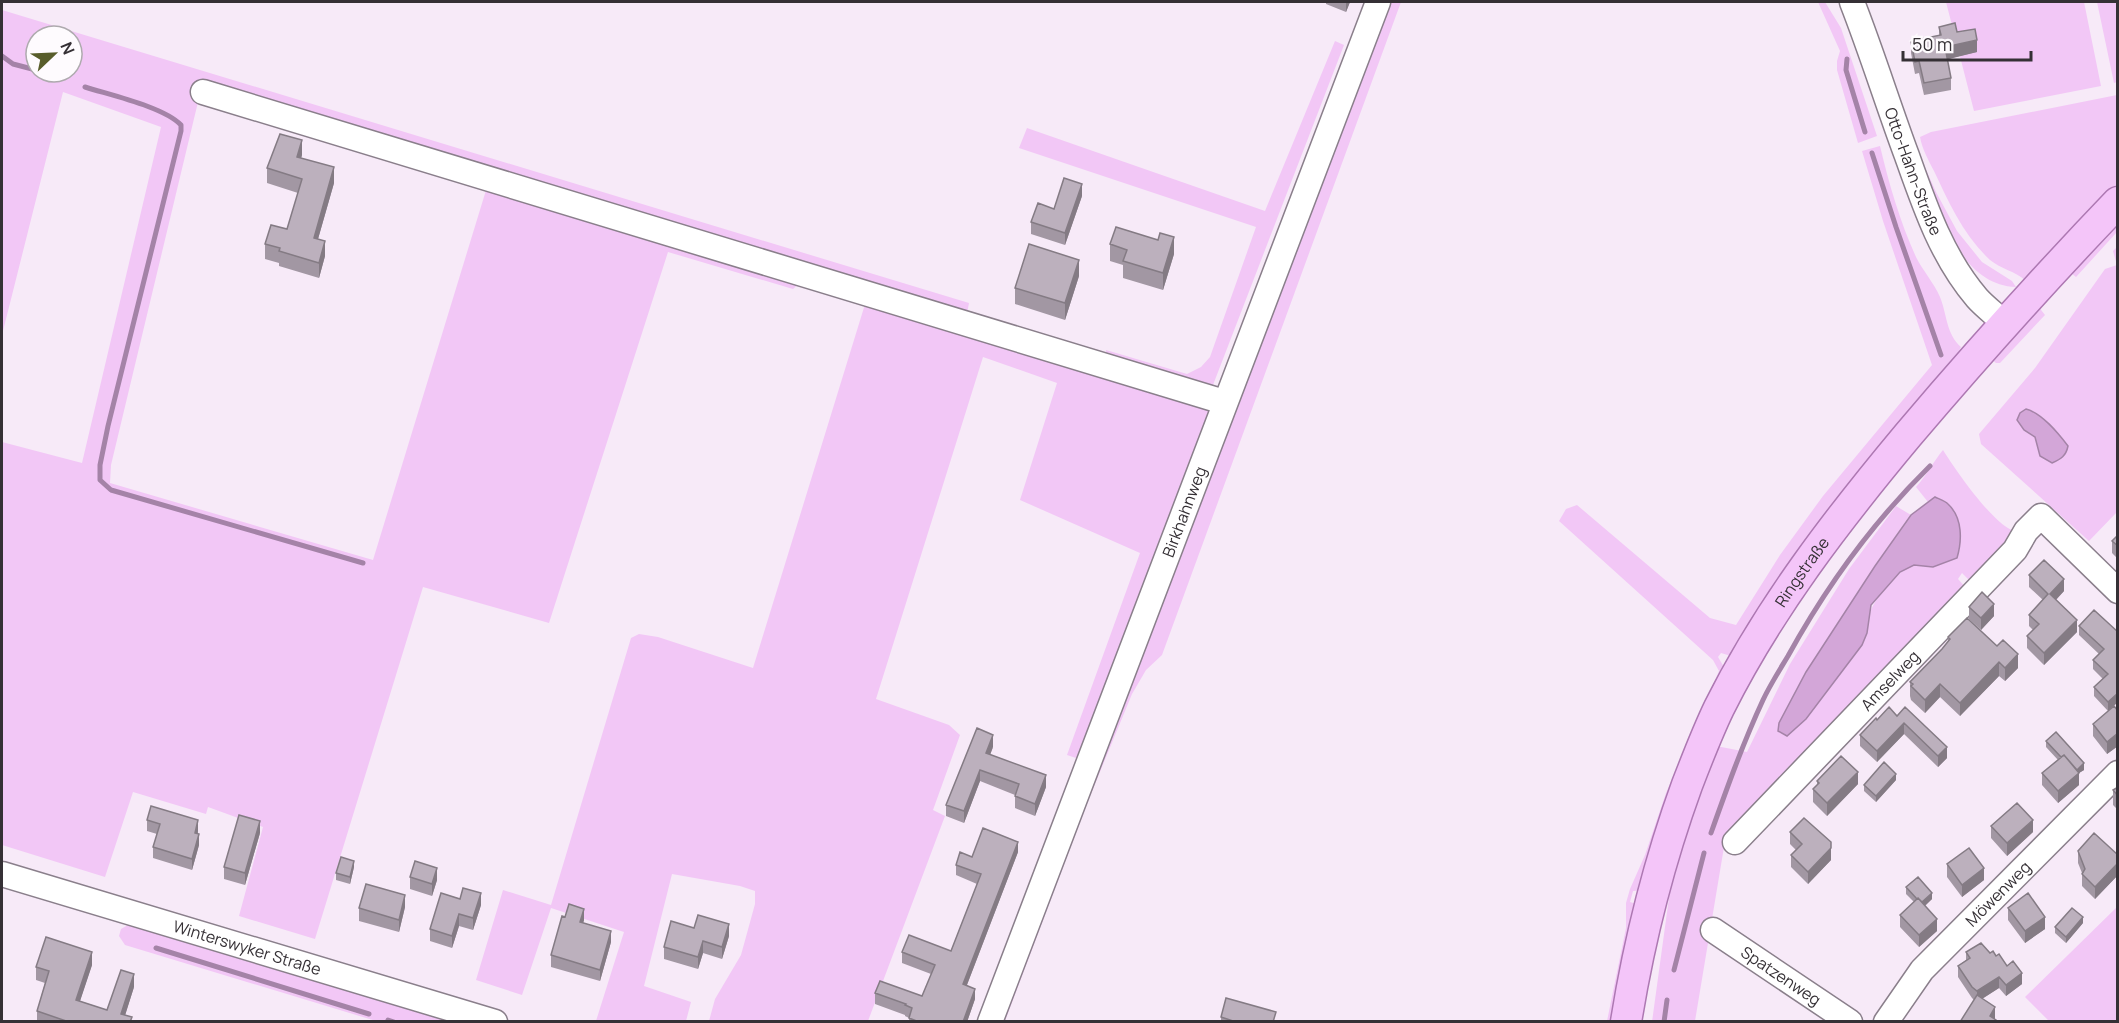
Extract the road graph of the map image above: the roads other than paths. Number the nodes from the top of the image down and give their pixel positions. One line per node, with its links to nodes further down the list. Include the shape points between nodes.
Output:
1 (1378, 2): 6 (street, Birkhahnweg)
2 (1852, 2): 5 (street, Otto-Hahn-Straße, via 1936,234 1978,299)
3 (203, 92): 6 (street)
4 (2118, 202): 5 (main road, Ringstraße)
5 (2004, 323): 14 (main road, Ringstraße, via 1832,528 1745,659 1702,747 1664,853)
6 (1224, 402): 13 (street, Birkhahnweg)
7 (2118, 591): 9 (street, Amselweg, via 2041,516 2015,550)
8 (2118, 773): 16 (street, Möwenweg, via 1922,970)
9 (1735, 842)
10 (2, 874): 12 (street, Winterswyker Straße)
11 (1713, 930): 15 (street, Spatzenweg)
12 (495, 1022)
13 (990, 1022)
14 (1626, 1022)
15 (1850, 1022)
16 (1886, 1022)

